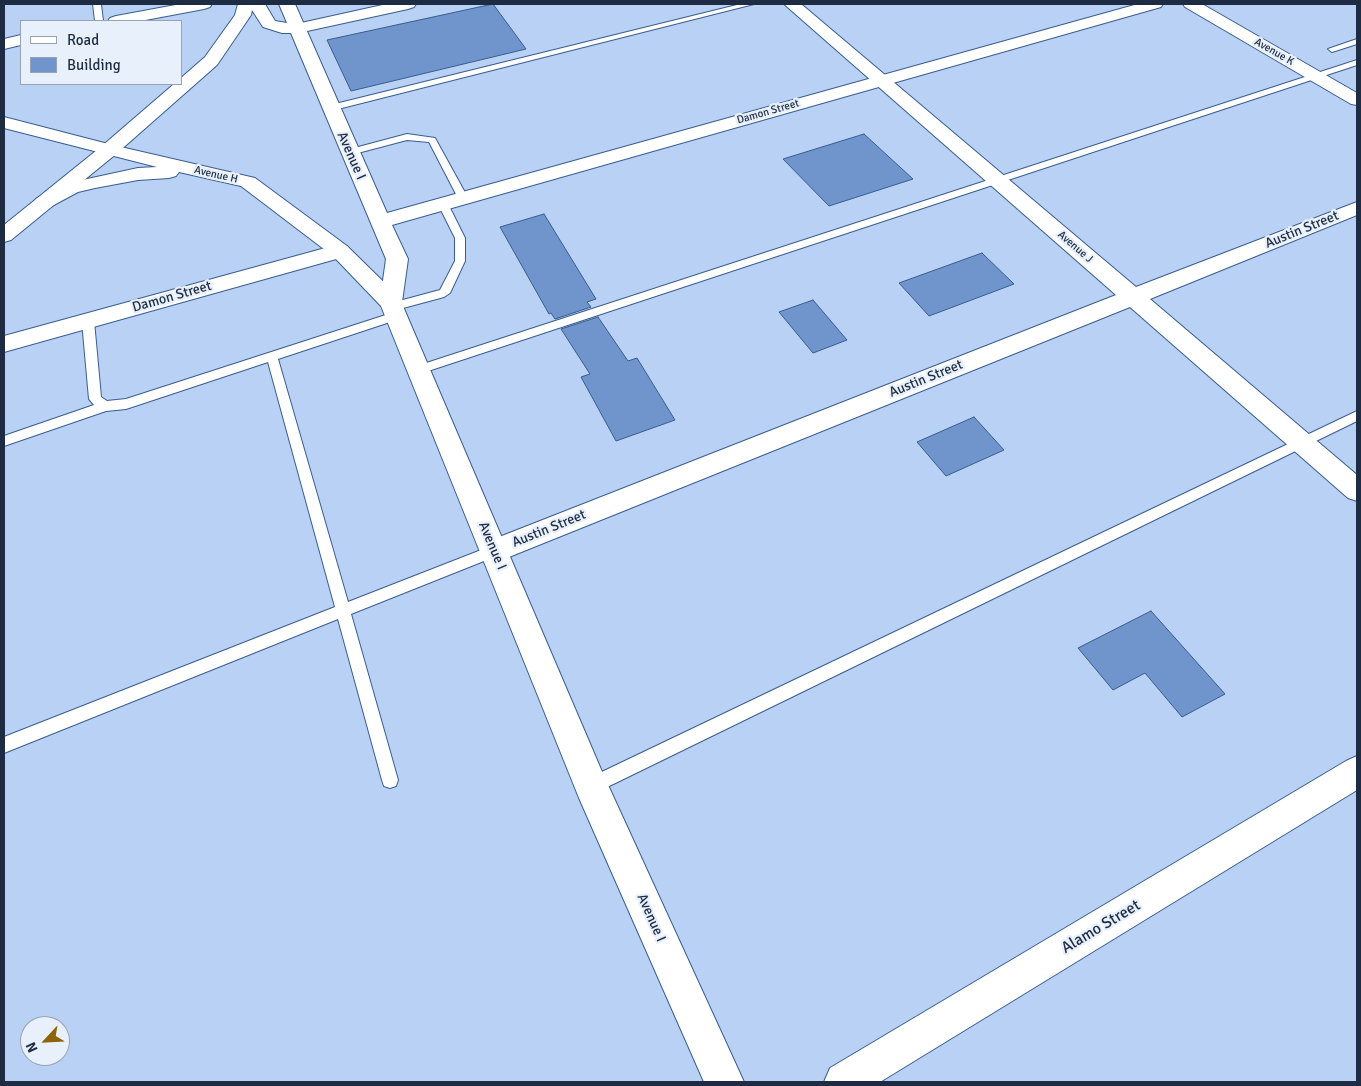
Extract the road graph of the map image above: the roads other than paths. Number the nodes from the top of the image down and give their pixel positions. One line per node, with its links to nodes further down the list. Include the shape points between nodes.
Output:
1 (97, 4): 11 (lane)
2 (204, 4): 12 (street)
3 (246, 4): 24 (street, via 243,15 211,61)
4 (257, 4): 13 (street, via 269,24)
5 (287, 4): 13 (street, Avenue I)
6 (408, 4): 13 (street)
7 (750, 4): 22 (lane)
8 (792, 4): 20 (street, Avenue J)
9 (1155, 4): 20 (street, Damon Street)
10 (1191, 4): 19 (street, Avenue K)
11 (99, 20)
12 (121, 20)
13 (298, 28): 22 (street, Avenue I)
14 (20, 40): 16 (street)
15 (1357, 41): 17 (lane)
16 (4, 44)
17 (1332, 49)
18 (1357, 62): 19 (lane)
19 (1316, 76): 21 (street, Avenue K); 27 (lane)
20 (881, 80): 27 (street, Avenue J); 28 (street, Damon Street)
21 (1357, 100)
22 (330, 108): 25 (street, Avenue I)
23 (4, 122): 24 (street, Avenue H)
24 (109, 150): 26 (street, Avenue H); 29 (street)
25 (350, 152): 28 (lane, via 406,137 432,140); 32 (street, Avenue I)
26 (210, 174): 29 (street, via 189,171 138,174 71,188); 34 (street, Avenue H, via 248,182)
27 (998, 180): 35 (street, Avenue J); 40 (lane)
28 (463, 198): 30 (street, Damon Street)
29 (43, 203): 33 (street)
30 (443, 204): 32 (street, Damon Street); 36 (lane, via 460,238 460,261 444,293)
31 (1357, 208): 35 (street, Austin Street)
32 (381, 221): 36 (street, Avenue I, via 396,259)
33 (4, 235)
34 (340, 251): 36 (street, Avenue H); 37 (street, Damon Street)
35 (1133, 297): 44 (street, Avenue J); 46 (street, Austin Street)
36 (393, 308): 39 (lane); 40 (street, Avenue I)
37 (88, 321): 38 (street, Damon Street); 41 (lane, via 96,399)
38 (4, 344)
39 (272, 357): 41 (lane, via 126,404); 47 (lane)
40 (418, 370): 46 (street, Avenue I)
41 (105, 406): 43 (lane)
42 (1357, 416): 44 (lane)
43 (4, 441)
44 (1302, 443): 45 (street, Avenue J); 51 (lane)
45 (1357, 490)
46 (494, 551): 47 (lane); 51 (street, Avenue I)
47 (344, 611): 48 (lane); 50 (lane)
48 (4, 745)
49 (1357, 772): 53 (street, Alamo Street)
50 (390, 780)
51 (591, 786): 52 (street, Avenue I)
52 (724, 1082)
53 (844, 1082)

